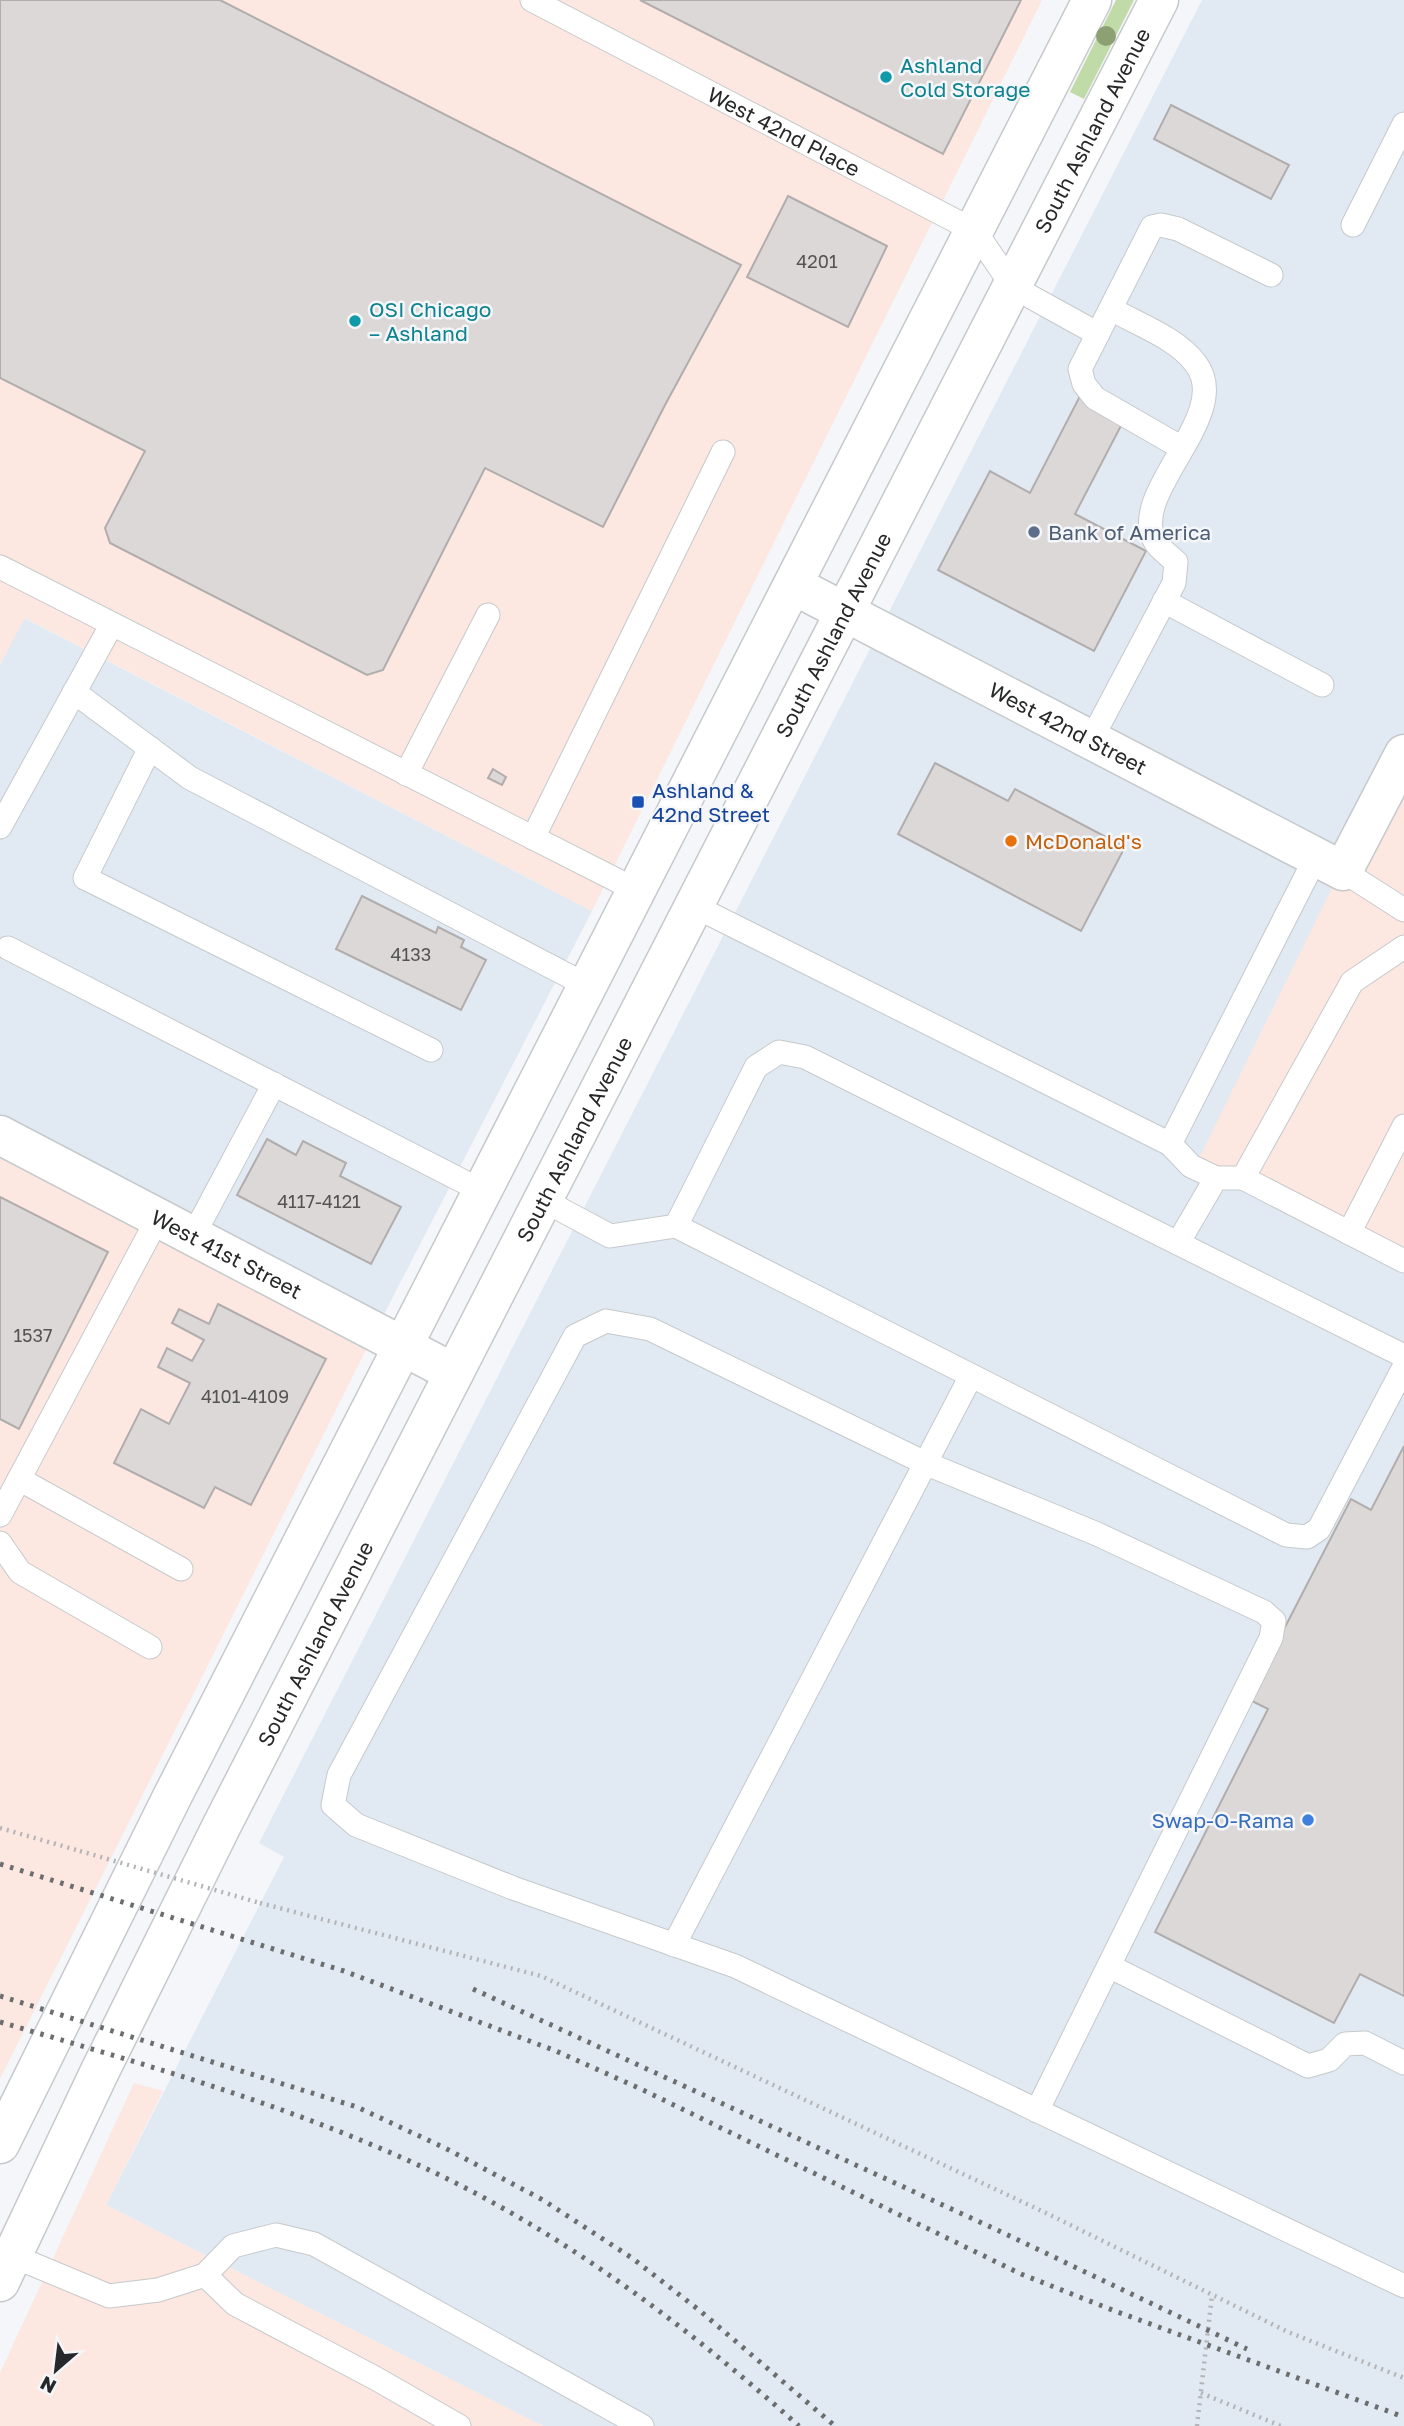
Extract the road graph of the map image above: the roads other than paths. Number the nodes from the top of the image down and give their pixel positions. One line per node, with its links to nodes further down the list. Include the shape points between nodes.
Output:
1 (532, 0): 6 (lane, West 42nd Place)
2 (1092, 0): 6 (main road)
3 (1159, 0): 8 (main road, South Ashland Avenue)
4 (1404, 124): 5 (lane)
5 (1353, 225)
6 (975, 231): 8 (lane, West 42nd Place); 14 (main road)
7 (1270, 275): 9 (lane, via 1161,225 1152,227)
8 (1013, 287): 10 (lane); 16 (main road, South Ashland Avenue)
9 (1111, 309): 10 (lane); 11 (lane, via 1181,348 1198,366 1204,381 1202,411)
10 (1098, 334): 11 (lane, via 1080,369 1084,384 1095,398)
11 (1182, 448): 15 (lane, via 1152,506 1150,526 1156,544 1176,562 1174,583)
12 (723, 452): 26 (lane)
13 (0, 567): 18 (lane)
14 (793, 585): 16 (main road, West 42nd Street); 28 (main road)
15 (1164, 601): 19 (lane); 21 (lane)
16 (845, 612): 21 (main road, West 42nd Street); 29 (main road, South Ashland Avenue)
17 (488, 615): 24 (lane)
18 (112, 624): 20 (lane); 24 (lane)
19 (1322, 685)
20 (74, 692): 22 (lane); 25 (lane)
21 (1091, 740): 27 (main road, West 42nd Street)
22 (150, 748): 33 (lane, via 190,778); 34 (lane, via 85,878)
23 (1404, 754): 27 (main road)
24 (406, 774): 26 (lane)
25 (0, 827)
26 (533, 838): 28 (lane)
27 (1329, 864): 30 (lane); 38 (lane)
28 (636, 890): 33 (main road)
29 (694, 906): 38 (lane); 42 (main road, South Ashland Avenue)
30 (1404, 910)
31 (8, 948): 35 (lane)
32 (1404, 949): 40 (lane, via 1352,982)
33 (588, 986): 41 (main road)
34 (430, 1050)
35 (274, 1084): 41 (lane); 46 (lane)
36 (1404, 1126): 45 (lane)
37 (0, 1135): 43 (main road, West 41st Street)
38 (1170, 1144): 39 (lane, via 1191,1166)
39 (1216, 1178): 40 (lane); 47 (lane)
40 (1242, 1178): 45 (lane)
41 (482, 1191): 49 (main road)
42 (543, 1200): 44 (lane, via 610,1236); 52 (main road, South Ashland Avenue)
43 (158, 1218): 46 (main road, West 41st Street); 55 (lane)
44 (676, 1226): 47 (lane, via 757,1067 779,1052 805,1057); 53 (lane)
45 (1349, 1233): 48 (lane)
46 (193, 1236): 49 (main road, West 41st Street)
47 (1178, 1243): 50 (lane)
48 (1404, 1261)
49 (403, 1346): 52 (main road, West 41st Street); 64 (main road)
50 (1404, 1356)
51 (1404, 1367): 53 (lane, via 1319,1529 1307,1537 1286,1535)
52 (454, 1373): 65 (main road, South Ashland Avenue)
53 (971, 1376): 54 (lane)
54 (925, 1463): 60 (lane); 60 (lane, via 650,1329 606,1321 575,1336 339,1775 333,1805 356,1825 513,1888); 61 (lane, via 1097,1534 1264,1612 1274,1621 1272,1638)
55 (19, 1479): 56 (lane); 58 (lane)
56 (0, 1515)
57 (0, 1543): 59 (lane, via 20,1572)
58 (181, 1569)
59 (150, 1647)
60 (674, 1945): 63 (lane, via 735,1966)
61 (1109, 1966): 62 (lane, via 1308,2066 1329,2060 1345,2044 1365,2043); 63 (lane)
62 (1404, 2063)
63 (1037, 2111): 67 (lane)
64 (0, 2144)
65 (4, 2263): 66 (lane, via 109,2296 158,2290)
66 (205, 2275): 68 (lane, via 235,2304); 69 (lane, via 233,2246 276,2235 314,2244)
67 (1404, 2286)
68 (459, 2426)
69 (642, 2426)

